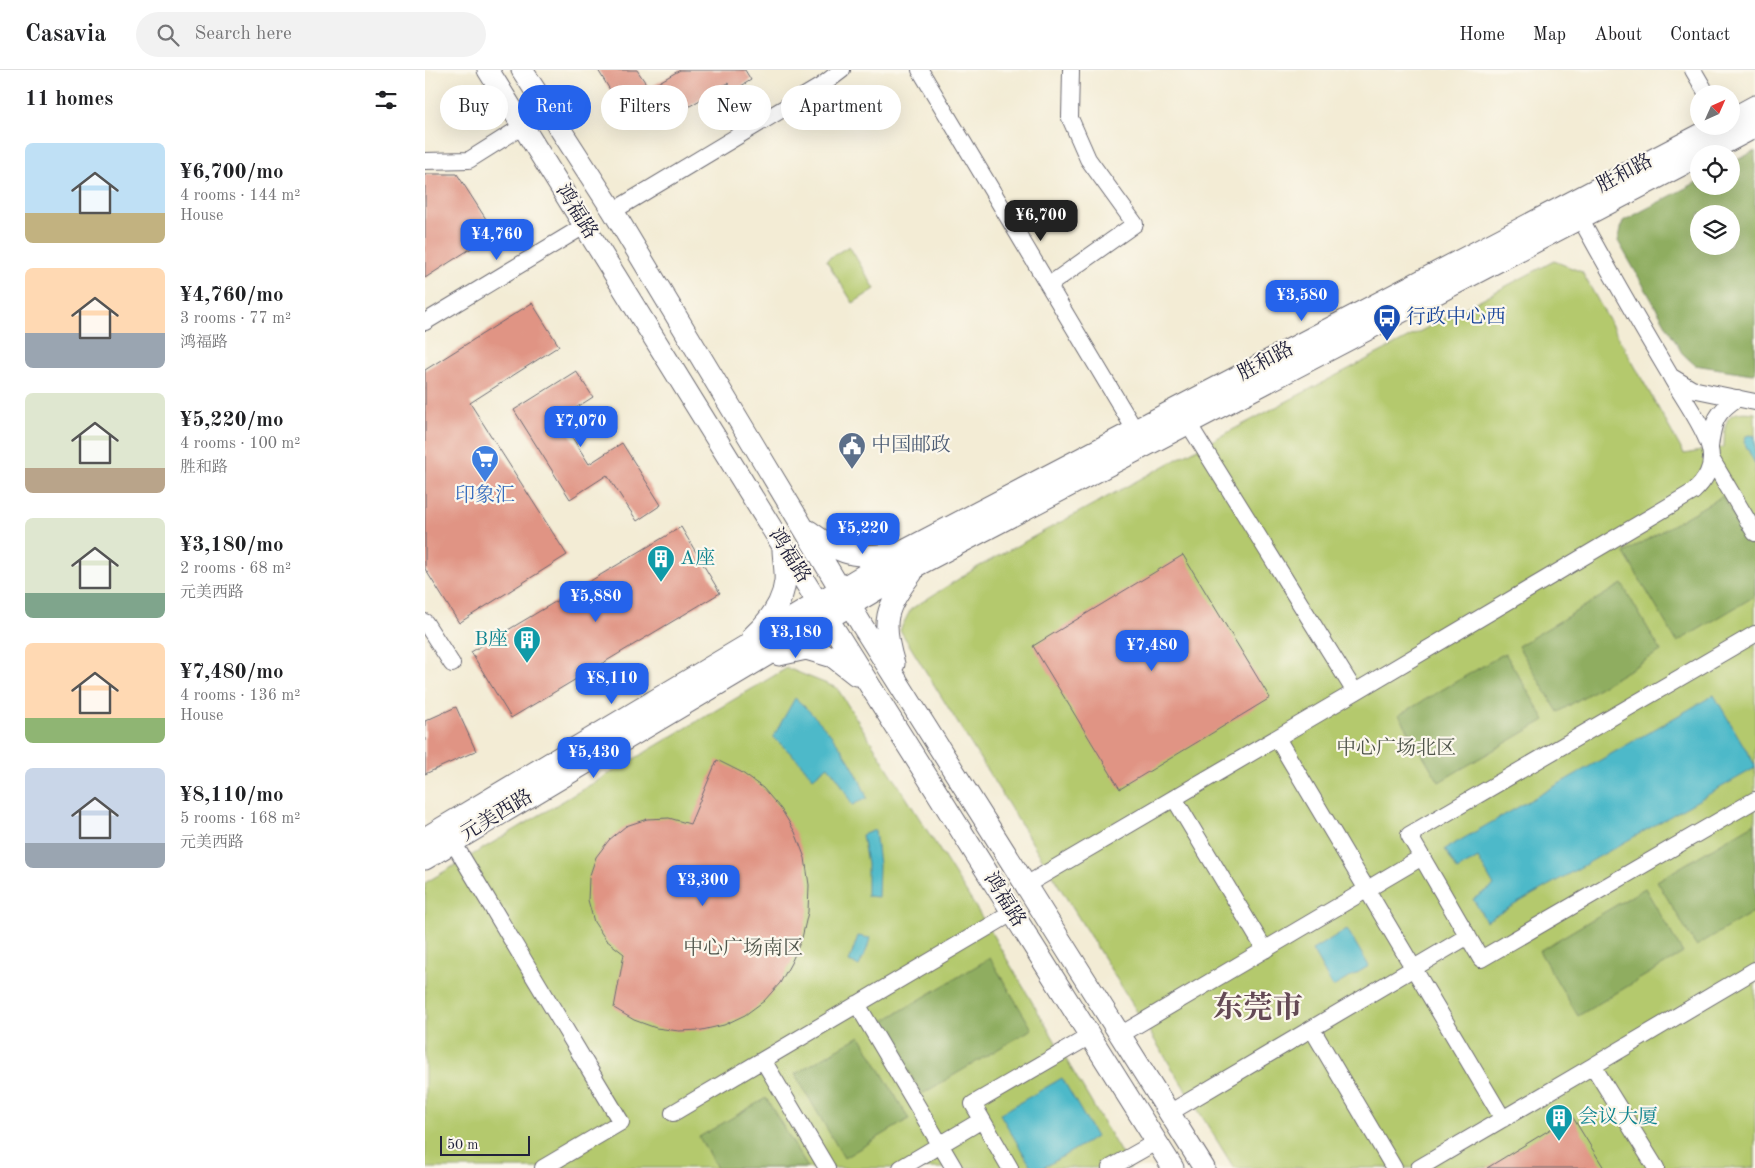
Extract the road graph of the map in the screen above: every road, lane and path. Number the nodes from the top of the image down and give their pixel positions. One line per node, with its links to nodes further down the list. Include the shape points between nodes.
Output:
1 (488, 70): 10 (main road, 鸿福路)
2 (522, 70): 19 (main road, 鸿福路)
3 (842, 70): 19 (street, via 821,86)
4 (920, 70): 21 (street)
5 (1071, 70): 21 (street, via 1070,118 1088,160 1135,224)
6 (1693, 70): 7 (street)
7 (1702, 85)
8 (1755, 106): 9 (main road)
9 (1740, 114)
10 (518, 118)
11 (1755, 127): 15 (main road)
12 (518, 129): 17 (street, via 469,160)
13 (525, 130): 20 (main road, 鸿福路)
14 (1702, 135): 18 (main road, 胜和路)
15 (1721, 145)
16 (1690, 160): 18 (main road, 胜和路)
17 (425, 161)
18 (1576, 210): 23 (street); 26 (main road, 胜和路); 27 (main road, 胜和路)
19 (613, 211): 29 (main road, 鸿福路)
20 (584, 226): 22 (street); 31 (main road, 鸿福路)
21 (1049, 286): 27 (street)
22 (425, 322)
23 (1670, 376): 24 (street, via 1692,389); 28 (street, via 1703,432)
24 (1738, 398): 25 (street); 28 (street, via 1721,410 1715,419)
25 (1755, 402)
26 (1188, 423): 32 (main road, 胜和路); 40 (street)
27 (1135, 430): 32 (main road, 胜和路)
28 (1711, 454): 30 (street); 40 (street, via 1709,471 1693,492)
29 (804, 528): 32 (main road, via 839,551 859,556); 33 (main road, 鸿福路)
30 (1755, 533)
31 (783, 546): 34 (main road, 鸿福路); 37 (main road, via 785,581 781,599)
32 (911, 558): 33 (main road, 胜和路); 39 (main road, via 888,612 886,639)
33 (846, 597): 34 (main road, 胜和路); 39 (main road, 鸿福路)
34 (823, 611): 37 (main road, 元美西路); 41 (main road, 鸿福路)
35 (425, 622): 38 (street)
36 (1755, 634): 47 (street, via 1409,835)
37 (741, 660): 41 (main road, via 806,649 833,657 857,676); 45 (main road, 元美西路); 46 (main road, 元美西路)
38 (452, 664)
39 (901, 686): 49 (main road, 鸿福路)
40 (1355, 692): 42 (street)
41 (880, 703): 51 (main road, 鸿福路)
42 (1277, 738): 43 (street); 50 (street)
43 (1174, 798): 49 (street); 53 (street)
44 (1755, 800): 52 (street, via 1481,959)
45 (425, 838)
46 (453, 842): 48 (main road, 元美西路); 68 (street, via 621,1122)
47 (1422, 857): 50 (street); 52 (street)
48 (425, 859)
49 (1026, 885): 58 (main road, 鸿福路)
50 (1367, 889): 53 (street); 54 (street)
51 (1012, 913): 56 (street); 59 (main road, 鸿福路)
52 (1468, 936): 54 (street)
53 (1265, 950): 58 (street)
54 (1413, 968): 57 (street); 64 (street)
55 (1755, 970): 61 (street)
56 (857, 1004): 60 (street); 67 (street)
57 (1311, 1029): 63 (street); 76 (street)
58 (1121, 1035): 63 (main road, 鸿福路)
59 (1090, 1036): 65 (street, via 973,1104); 66 (main road, 鸿福路)
60 (763, 1060): 62 (street); 69 (street)
61 (1593, 1066): 64 (street); 78 (street)
62 (673, 1113)
63 (1169, 1113): 75 (main road, 鸿福路)
64 (1503, 1119): 77 (street)
65 (982, 1120): 67 (street); 72 (street)
66 (1156, 1142): 73 (street); 74 (main road, 鸿福路)
67 (940, 1145): 70 (street); 71 (street)
68 (543, 1168)
69 (827, 1168)
70 (901, 1168)
71 (954, 1168)
72 (1011, 1168)
73 (1111, 1168)
74 (1173, 1168)
75 (1204, 1168)
76 (1394, 1168)
77 (1419, 1168)
78 (1656, 1168)

